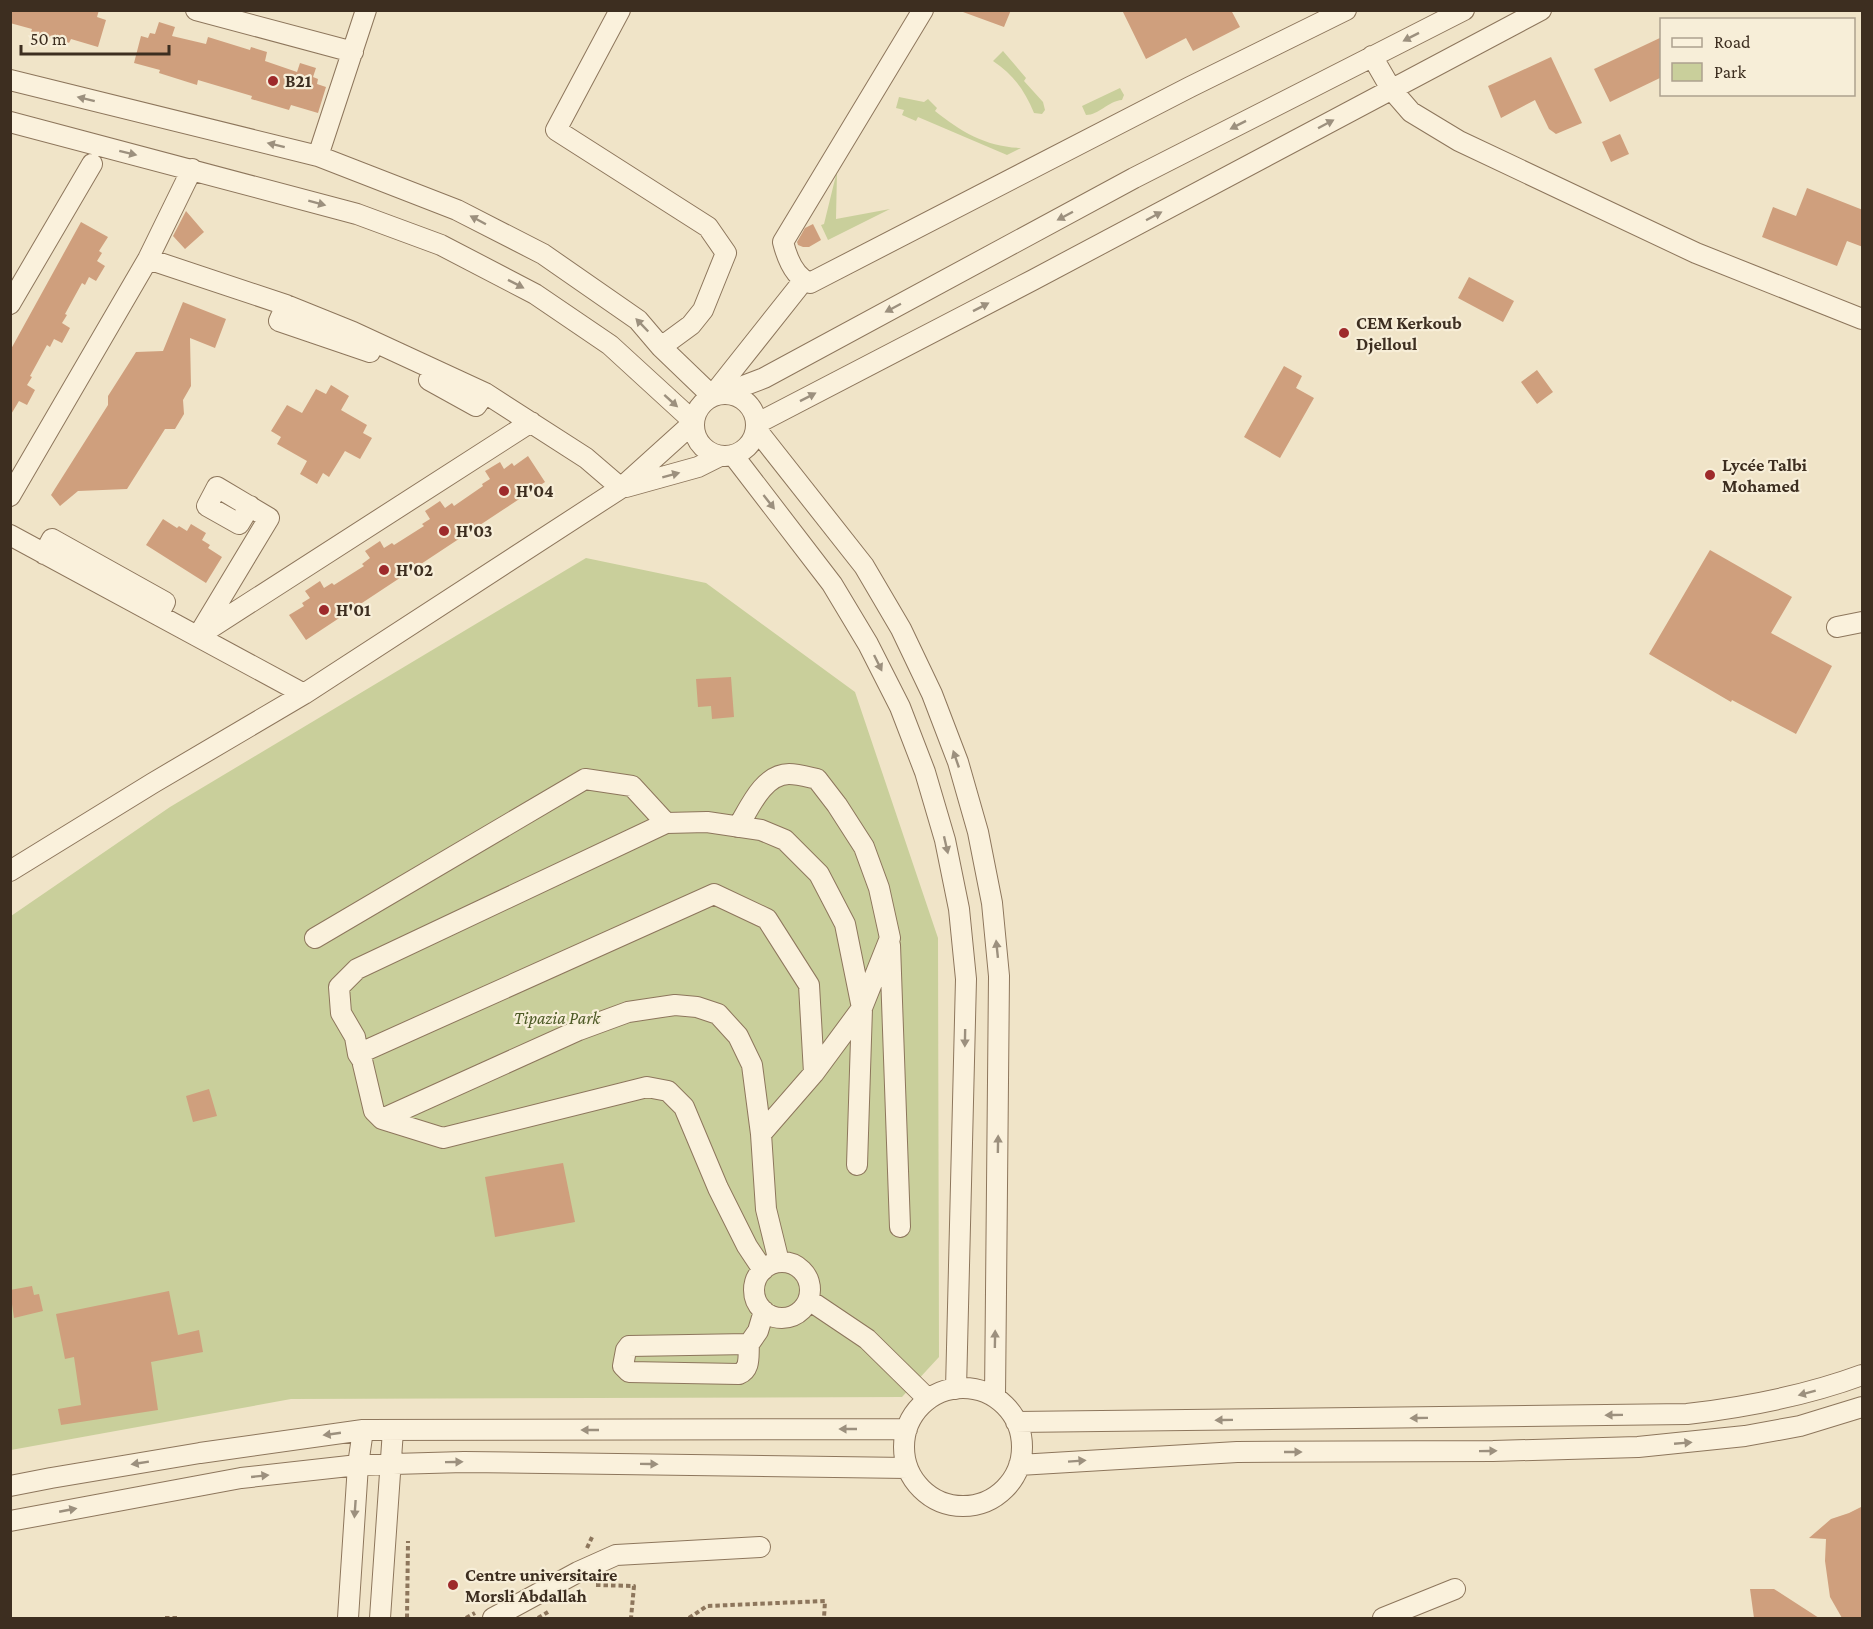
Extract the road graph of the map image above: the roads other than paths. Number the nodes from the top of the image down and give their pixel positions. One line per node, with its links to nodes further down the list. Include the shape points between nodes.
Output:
1 (196, 10): 8 (street)
2 (366, 10): 8 (street)
3 (620, 10): 20 (street, via 556,130 708,227 726,253 703,310 691,325)
4 (923, 10): 17 (street, via 783,242 788,260)
5 (1346, 10): 17 (street, via 810,283)
6 (1464, 10): 9 (street, one-way to 9)
7 (1541, 10): 11 (street)
8 (353, 52): 13 (street)
9 (1372, 56): 11 (street); 21 (street, one-way to 21, via 1134,178 765,378)
10 (10, 80): 13 (street, one-way to 10)
11 (1391, 89): 19 (street, via 1411,112 1459,141 1696,253); 24 (street, one-way to 11)
12 (10, 122): 15 (street, one-way to 15)
13 (318, 156): 20 (street, one-way to 13, via 638,320 543,254 457,210)
14 (92, 164): 18 (street)
15 (192, 169): 16 (street); 23 (street, one-way to 23, via 357,214 441,245 535,294 610,345)
16 (148, 259): 22 (street, via 286,305 279,321 371,352 476,406 485,393); 27 (street)
17 (804, 280): 21 (street)
18 (10, 304)
19 (1863, 319)
20 (661, 347): 21 (street)
21 (717, 395): 23 (street, via 703,402); 24 (street, via 741,398 754,414)
22 (531, 422): 26 (street, via 586,458); 32 (street)
23 (693, 422): 25 (street, via 703,448); 26 (street)
24 (756, 427): 25 (street, via 748,446); 52 (street, one-way to 24, via 999,976 992,903 978,832 958,762 901,629 864,566)
25 (726, 456): 26 (street, one-way to 25); 51 (street, one-way to 51, via 832,584 868,644 900,707 945,840 959,909 966,979)
26 (621, 488): 33 (street)
27 (10, 496)
28 (250, 506): 32 (street, via 269,518)
29 (10, 535): 32 (street, via 44,554 52,539 165,602 158,615)
30 (1863, 622): 31 (street)
31 (1837, 627)
32 (198, 636): 33 (street)
33 (304, 694): 36 (street)
34 (666, 823): 35 (street, via 707,822); 37 (street, via 632,786 585,778); 40 (street, via 357,969 339,987 341,1013 355,1037)
35 (738, 827): 38 (street, via 770,780 787,773 817,779 864,847 879,888); 39 (street, via 761,830 784,840 819,874 845,924)
36 (10, 871)
37 (315, 938)
38 (890, 938): 39 (street); 45 (street)
39 (862, 1008): 41 (street); 44 (street)
40 (358, 1054): 41 (street, via 714,894 767,919 808,985); 42 (street, via 374,1111)
41 (814, 1073): 43 (street)
42 (382, 1119): 43 (street, via 579,1030 628,1012 675,1005 718,1014 738,1036 752,1065); 46 (street, via 442,1138 646,1087 668,1091 684,1107 747,1246)
43 (761, 1134): 46 (street)
44 (857, 1165)
45 (900, 1227)
46 (771, 1266): 47 (street, via 789,1263 798,1267 809,1281); 48 (street, via 755,1286 755,1295)
47 (809, 1300): 48 (street, via 798,1314 789,1317 771,1316); 53 (street, via 867,1340)
48 (764, 1311): 49 (street, via 759,1331)
49 (749, 1344): 49 (street, via 629,1346 623,1366 629,1372 739,1374 748,1366)
50 (1863, 1375): 55 (street, one-way to 55, via 1788,1398 1687,1414)
51 (956, 1389): 52 (street); 53 (street)
52 (995, 1398): 55 (street)
53 (928, 1399): 56 (street)
54 (1863, 1407): 61 (street, one-way to 54, via 1237,1452 1638,1447 1745,1436 1800,1426)
55 (1016, 1422): 61 (street, via 1022,1441)
56 (907, 1429): 58 (street, one-way to 58); 62 (street)
57 (363, 1430): 58 (street); 60 (street); 63 (street, one-way to 63)
58 (393, 1430): 59 (street)
59 (391, 1464): 60 (street); 62 (street, one-way to 62); 68 (street)
60 (358, 1465): 64 (street, one-way to 60, via 241,1478); 67 (street, one-way to 67)
61 (1019, 1465): 62 (street, via 998,1494 988,1501 964,1506 930,1496 916,1484)
62 (907, 1468)
63 (10, 1486)
64 (10, 1521)
65 (760, 1547): 69 (street, via 616,1555)
66 (1455, 1589): 70 (street)
67 (348, 1618)
68 (380, 1618)
69 (493, 1618)
70 (1383, 1618)

